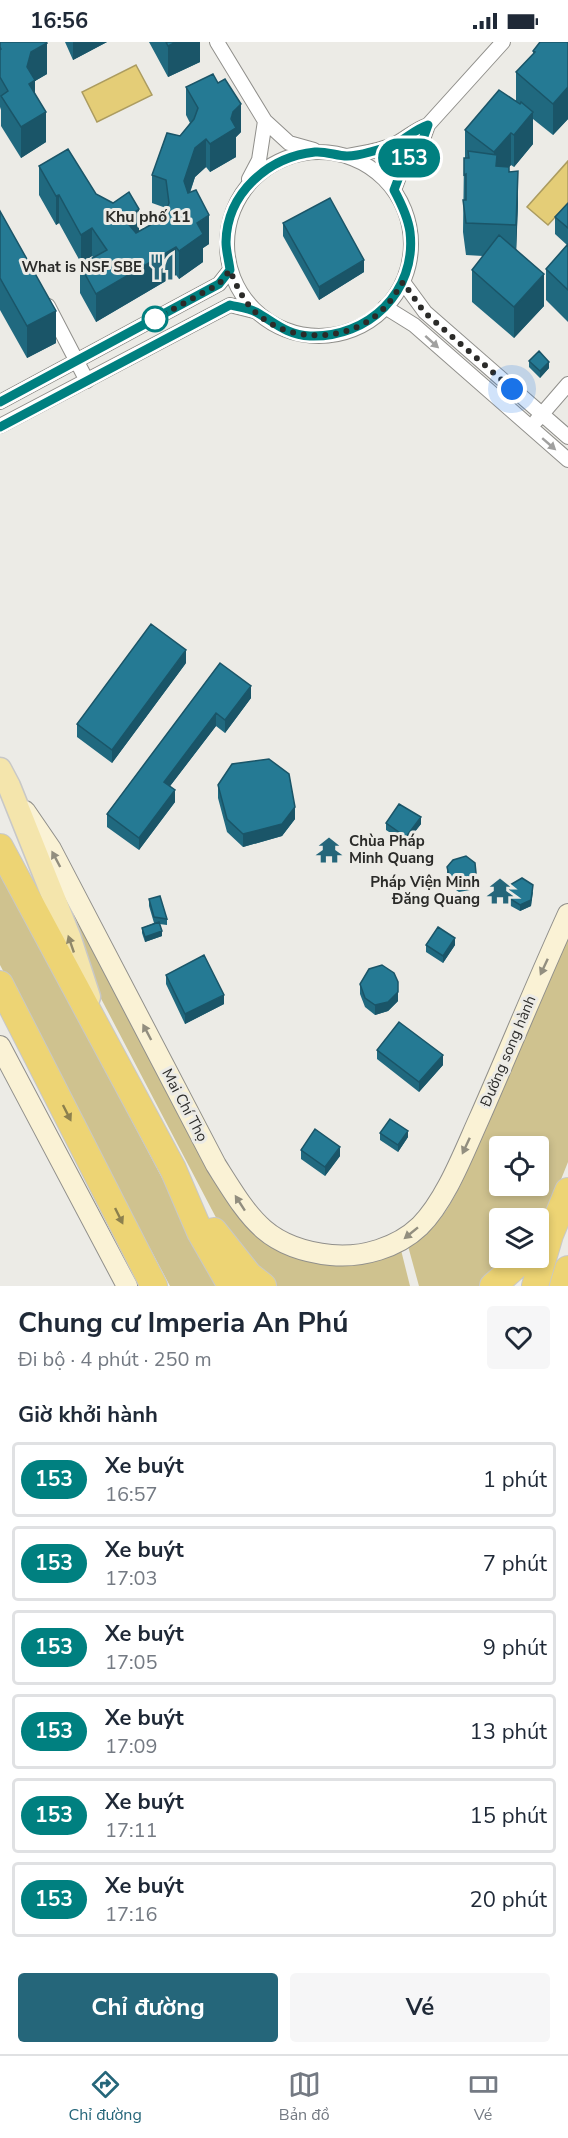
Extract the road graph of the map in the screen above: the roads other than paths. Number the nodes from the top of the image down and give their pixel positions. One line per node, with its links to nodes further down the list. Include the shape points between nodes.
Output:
1 (217, 42): 3 (street)
2 (503, 42): 4 (street)
3 (265, 121): 5 (street, via 289,143); 7 (street, via 259,160)
4 (428, 125): 6 (street, via 395,144); 8 (street)
5 (318, 152): 6 (street); 7 (street, via 290,156 265,169)
6 (347, 156): 8 (street, via 373,169)
7 (244, 189): 9 (street, via 231,214 226,242)
8 (394, 190): 10 (street, via 405,210 410,232 410,254)
9 (230, 270): 13 (street, via 239,292); 14 (street, via 219,284)
10 (403, 282): 12 (street); 18 (street, via 424,312)
11 (40, 291): 14 (street)
12 (385, 307): 13 (street, via 365,324 337,334 308,336 279,328); 20 (street, one-way to 20, via 414,325)
13 (254, 311): 15 (street, via 230,305)
14 (77, 362): 15 (street); 17 (street)
15 (87, 381): 19 (street)
16 (568, 384): 18 (street)
17 (0, 402)
18 (542, 416): 20 (street); 21 (street)
19 (0, 426)
20 (530, 428): 22 (street, one-way to 22)
21 (568, 438)
22 (568, 460)
23 (4, 777): 27 (main road, Mai Chí Thọ, one-way to 23, via 69,936); 34 (main road, Mai Chí Thọ, one-way to 23, via 434,1208 407,1237 365,1253 340,1256 297,1249 260,1227 243,1209 216,1165 51,849)
24 (0, 847): 29 (highway, Mai Chí Thọ)
25 (568, 914): 34 (main road, Đường song hành, one-way to 34)
26 (0, 984): 31 (highway)
27 (90, 999): 29 (main road, Mai Chí Thọ); 36 (main road, Mai Chí Thọ)
28 (0, 1011): 31 (main road)
29 (98, 1032): 33 (highway, Mai Chí Thọ)
30 (0, 1046): 41 (main road)
31 (41, 1062): 42 (highway, one-way to 42)
32 (0, 1068): 40 (main road)
33 (177, 1178): 36 (highway); 43 (highway, via 200,1232)
34 (446, 1186)
35 (568, 1191): 37 (highway)
36 (208, 1223): 44 (highway, via 249,1275)
37 (552, 1234): 46 (highway)
38 (513, 1268): 45 (highway)
39 (568, 1269): 47 (highway)
40 (115, 1286)
41 (127, 1286)
42 (154, 1286)
43 (231, 1286)
44 (263, 1286)
45 (493, 1286)
46 (536, 1286)
47 (563, 1286)

